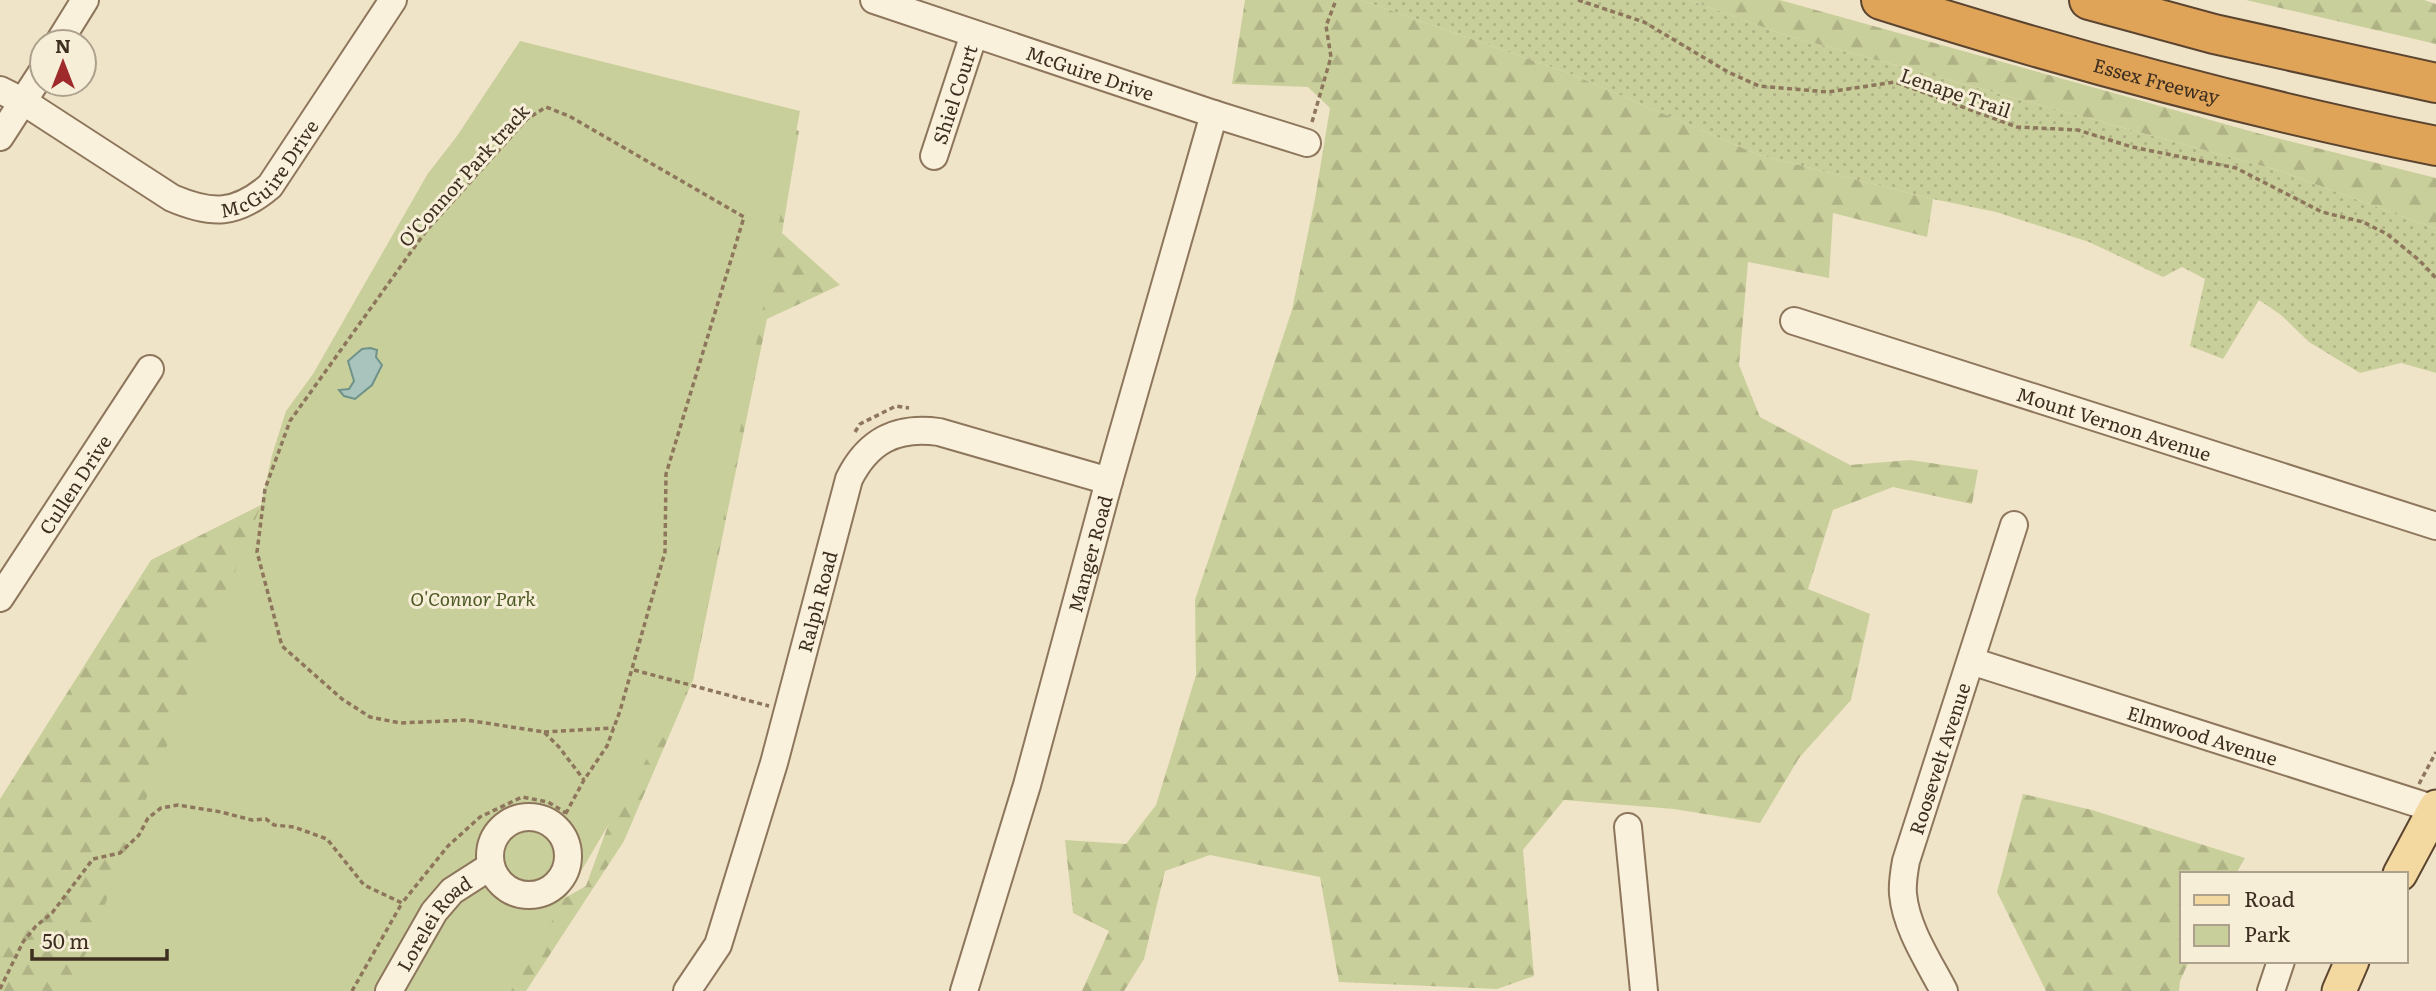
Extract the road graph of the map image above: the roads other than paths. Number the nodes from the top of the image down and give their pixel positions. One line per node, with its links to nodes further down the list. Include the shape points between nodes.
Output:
1 (85, 0): 6 (street)
2 (393, 0): 11 (street, McGuire Drive, via 270,186 251,203 222,210 195,208 172,198)
3 (874, 0): 7 (street, McGuire Drive)
4 (1881, 0): 15 (highway, Essex Freeway, via 2250,106)
5 (2089, 0): 8 (highway, via 2214,34)
6 (68, 28)
7 (974, 34): 12 (street, McGuire Drive); 16 (street, Shiel Court)
8 (2436, 83)
9 (0, 90): 11 (street, McGuire Drive)
10 (28, 95): 11 (street)
11 (24, 102): 13 (street)
12 (1214, 114): 14 (street, McGuire Drive); 19 (street, Manger Road)
13 (0, 137)
14 (1307, 143)
15 (2436, 146)
16 (934, 156)
17 (1794, 321): 21 (street, Mount Vernon Avenue)
18 (150, 369): 22 (street, Cullen Drive)
19 (1109, 481): 31 (street, Ralph Road, via 923,430 892,435 866,453 849,479 774,763 718,945); 32 (street, Manger Road, via 1027,785)
20 (2014, 525): 23 (street, Roosevelt Avenue)
21 (2436, 526)
22 (0, 598)
23 (1970, 661): 24 (street, Elmwood Avenue); 34 (street, Roosevelt Avenue, via 1903,879 1913,929)
24 (2430, 800): 27 (main road)
25 (1628, 827): 33 (street)
26 (491, 866): 26 (street, via 493,842 508,823 532,817 560,820 568,856 555,886 534,895 512,891); 30 (street, Lorelei Road, via 452,891 434,912)
27 (2401, 872)
28 (2280, 963): 35 (street)
29 (2351, 963): 36 (main road)
30 (388, 991)
31 (687, 991)
32 (964, 991)
33 (1644, 991)
34 (1944, 991)
35 (2272, 991)
36 (2339, 991)

